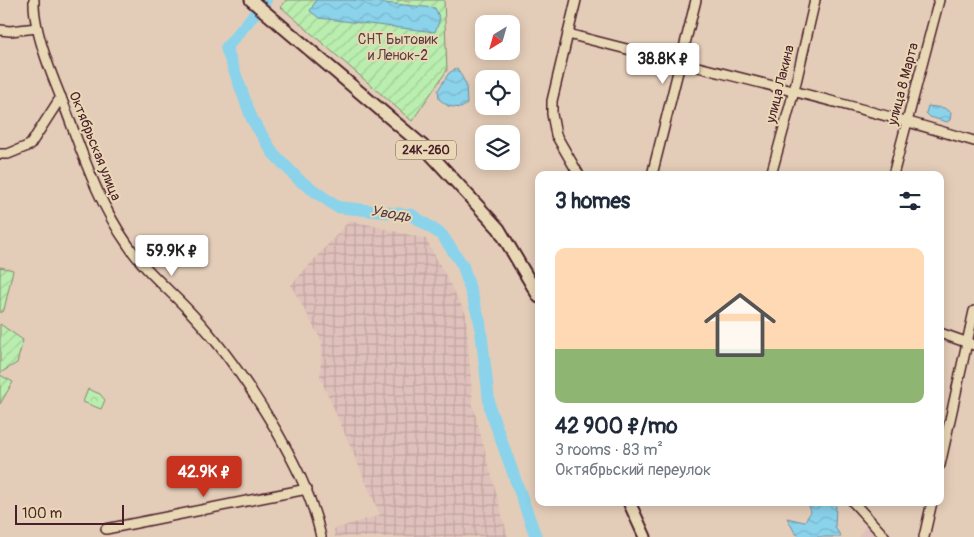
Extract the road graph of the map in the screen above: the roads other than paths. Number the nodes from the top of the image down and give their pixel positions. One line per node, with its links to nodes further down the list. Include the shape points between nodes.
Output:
1 (34, 0): 7 (street, Октябрьская улица)
2 (252, 0): 20 (main road, 24К-260, via 423,146 499,229)
3 (576, 0): 9 (street)
4 (696, 0): 10 (street)
5 (815, 0): 11 (street, улица Лакина)
6 (939, 0): 13 (street, улица 8 Марта)
7 (37, 28): 8 (street); 12 (street, Октябрьская улица)
8 (0, 30)
9 (568, 34): 10 (street); 16 (street, via 552,101 552,114 556,135)
10 (680, 63): 11 (street); 17 (street)
11 (794, 91): 13 (street); 18 (street, улица Лакина)
12 (61, 97): 15 (street, via 30,146); 25 (street, Октябрьская улица, via 103,204 128,246 228,355 260,402)
13 (908, 121): 14 (street); 19 (street, улица 8 Марта)
14 (974, 141)
15 (0, 154)
16 (577, 171)
17 (653, 171)
18 (772, 171)
19 (894, 171)
20 (535, 290)
21 (974, 311): 23 (street)
22 (944, 334): 23 (street)
23 (970, 344): 24 (street)
24 (944, 449)
25 (307, 489): 29 (street); 30 (street, Октябрьская улица)
26 (631, 506): 31 (main road)
27 (857, 506): 32 (street)
28 (931, 506): 33 (street)
29 (106, 529)
30 (321, 537)
31 (644, 537)
32 (885, 537)
33 (924, 537)

